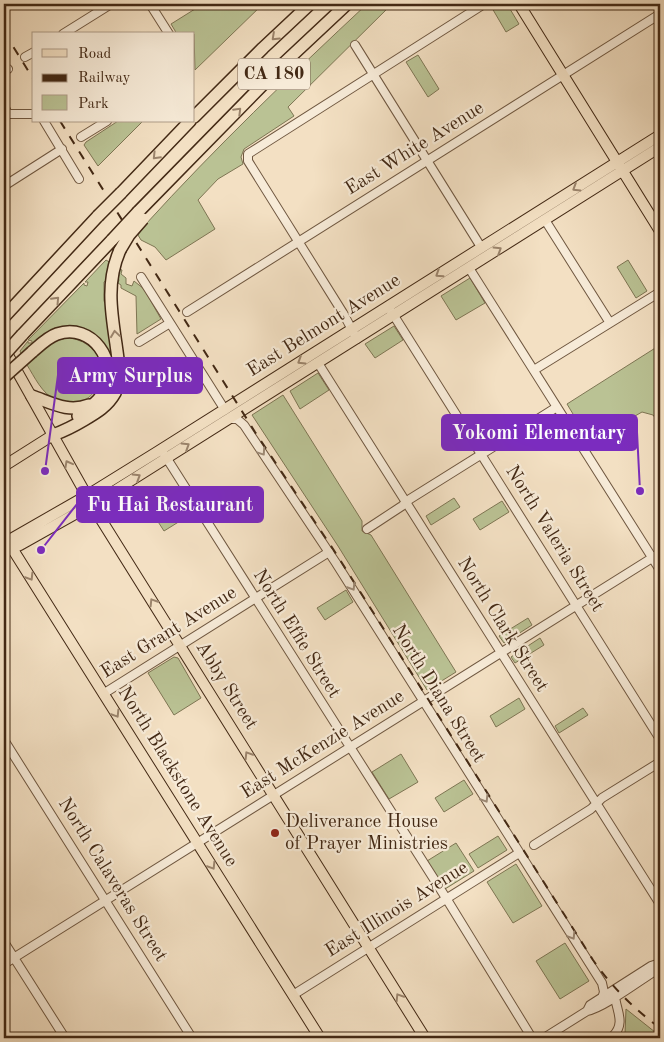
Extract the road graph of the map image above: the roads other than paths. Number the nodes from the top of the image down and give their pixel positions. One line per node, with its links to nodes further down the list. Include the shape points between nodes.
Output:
1 (111, 4): 8 (street)
2 (150, 4): 9 (street)
3 (310, 4): 17 (highway, CA 180, one-way to 17)
4 (347, 4): 29 (highway, CA 180, one-way to 4, via 284,63)
5 (484, 4): 13 (street)
6 (519, 4): 14 (main road)
7 (660, 14): 14 (street, East White Avenue)
8 (66, 32)
9 (168, 32)
10 (355, 45): 13 (street)
11 (32, 53): 12 (street)
12 (25, 57)
13 (373, 74): 25 (street); 32 (street, via 250,151 247,156)
14 (563, 75): 25 (street, East White Avenue); 26 (main road)
15 (4, 106): 16 (street, via 8,114)
16 (32, 114)
17 (195, 116)
18 (45, 122): 24 (street)
19 (105, 122): 22 (street)
20 (189, 122): 37 (highway, one-way to 37, bridge, via 98,216 56,251)
21 (660, 135): 26 (main road, East Belmont Avenue)
22 (81, 137)
23 (660, 148): 26 (main road, East Belmont Avenue)
24 (62, 149): 27 (street); 28 (street)
25 (427, 161): 32 (street, East White Avenue); 33 (street)
26 (620, 166): 30 (main road, East Belmont Avenue); 31 (main road); 33 (main road, East Belmont Avenue, one-way to 33)
27 (80, 179)
28 (4, 186)
29 (140, 216): 46 (highway, CA 180, one-way to 29, bridge, via 112,240); 54 (highway, one-way to 29, bridge, via 98,412 112,398 116,388 120,371 110,284 120,250)
30 (545, 220): 34 (main road, East Belmont Avenue, one-way to 30); 42 (street)
31 (660, 231)
32 (299, 241): 39 (street, East White Avenue); 43 (street)
33 (481, 248): 38 (main road, East Belmont Avenue, one-way to 38)
34 (469, 268): 38 (main road, East Belmont Avenue); 48 (street)
35 (141, 277): 41 (street, North Diana Street)
36 (660, 292): 42 (street)
37 (10, 304): 40 (highway)
38 (391, 311): 43 (main road, East Belmont Avenue); 56 (street, North Valeria Street)
39 (187, 312)
40 (4, 317)
41 (170, 323): 44 (street); 53 (street, North Diana Street)
42 (610, 323): 48 (street)
43 (355, 334): 47 (main road, East Belmont Avenue); 53 (main road, East Belmont Avenue, one-way to 53)
44 (139, 342)
45 (4, 348): 50 (main road, Abby Street)
46 (4, 355)
47 (318, 363): 53 (main road, East Belmont Avenue); 59 (street, North Clark Street)
48 (534, 370): 52 (street)
49 (4, 377): 51 (highway, bridge, via 49,338 62,332 77,333 90,337 107,359 108,380)
50 (32, 396): 51 (highway, via 69,409 87,406); 54 (main road, Abby Street)
51 (100, 397): 54 (highway)
52 (557, 407): 56 (street); 64 (street)
53 (228, 414): 55 (main road, East Belmont Avenue); 55 (main road, East Belmont Avenue, one-way to 53, via 206,434 208,426 226,412); 62 (street, North Diana Street, one-way to 62, via 244,425)
54 (53, 435): 57 (main road); 58 (main road, Abby Street, one-way to 54)
55 (164, 454): 58 (main road, East Belmont Avenue); 66 (street, North Effie Street)
56 (481, 454): 59 (street); 67 (street, North Valeria Street)
57 (4, 466)
58 (89, 501): 61 (main road, East Belmont Avenue); 68 (main road, Abby Street, one-way to 58)
59 (406, 503): 60 (street); 69 (street, North Clark Street)
60 (367, 529)
61 (6, 544): 70 (main road, North Blackstone Avenue, one-way to 70)
62 (329, 552): 66 (street, East Grant Avenue); 71 (street, North Diana Street, one-way to 71)
63 (660, 553): 64 (street, East McKenzie Avenue)
64 (652, 558): 65 (street); 67 (street, East McKenzie Avenue)
65 (660, 570)
66 (255, 598): 68 (street, East Grant Avenue); 74 (street, North Effie Street)
67 (576, 605): 69 (street, East McKenzie Avenue); 72 (street, North Valeria Street)
68 (180, 645): 70 (street, East Grant Avenue); 76 (main road, Abby Street, one-way to 68)
69 (500, 653): 71 (street, East McKenzie Avenue); 77 (street, North Clark Street)
70 (103, 694): 78 (main road, North Blackstone Avenue, one-way to 78)
71 (424, 701): 74 (street, East McKenzie Avenue); 80 (street, North Diana Street, one-way to 80)
72 (660, 739)
73 (4, 740): 82 (street, North Calaveras Street)
74 (349, 748): 76 (street, East McKenzie Avenue); 81 (street, North Effie Street)
75 (660, 762): 77 (street)
76 (273, 795): 78 (street, East McKenzie Avenue); 85 (main road, Abby Street)
77 (597, 804): 79 (street); 83 (street, North Clark Street)
78 (198, 842): 82 (street, East McKenzie Avenue); 89 (main road, North Blackstone Avenue, one-way to 89)
79 (534, 845)
80 (519, 853): 81 (street, East Illinois Avenue); 91 (street, North Diana Street, one-way to 91, via 602,984)
81 (446, 898): 85 (street, East Illinois Avenue); 97 (street, North Effie Street)
82 (105, 900): 86 (street, East McKenzie Avenue); 94 (street, North Calaveras Street)
83 (660, 904)
84 (4, 942): 86 (street)
85 (368, 947): 89 (street, East Illinois Avenue); 96 (main road, Abby Street, one-way to 85)
86 (14, 958): 87 (street, East McKenzie Avenue); 93 (street)
87 (4, 964)
88 (659, 964): 90 (street, via 655,971); 91 (street, via 651,966)
89 (293, 995): 95 (main road, North Blackstone Avenue)
90 (615, 996): 91 (street); 92 (street, via 620,1019 617,1032)
91 (603, 1000): 92 (street, North Diana Street, via 614,1012); 98 (street, via 594,1010)
92 (612, 1037): 99 (street)
93 (64, 1038)
94 (192, 1038)
95 (320, 1038)
96 (425, 1038)
97 (532, 1038)
98 (544, 1038)
99 (622, 1038)

